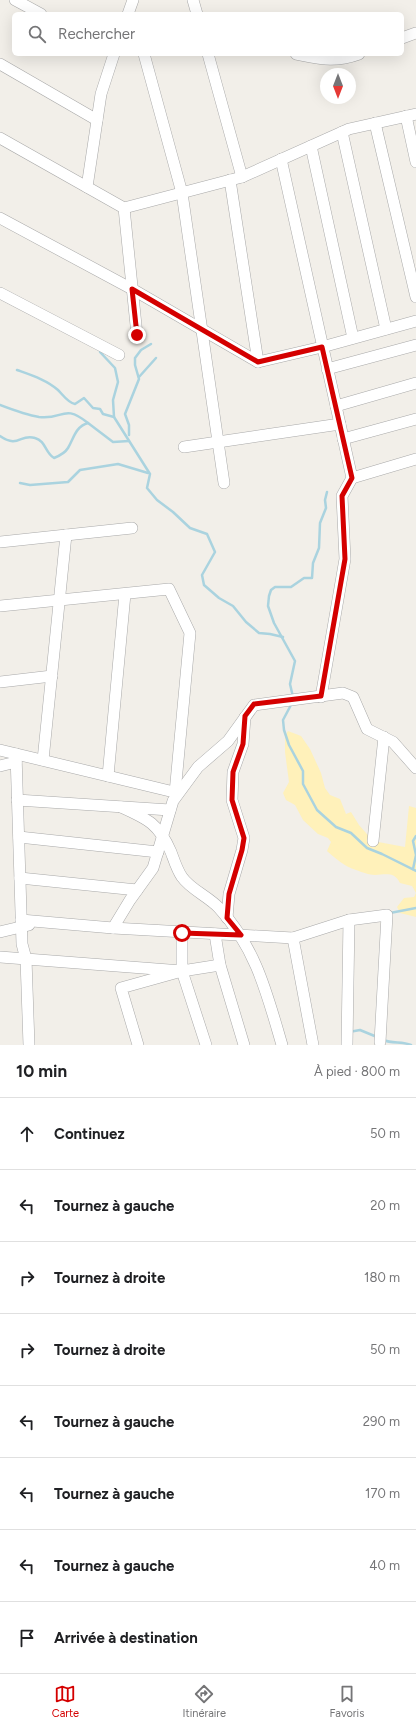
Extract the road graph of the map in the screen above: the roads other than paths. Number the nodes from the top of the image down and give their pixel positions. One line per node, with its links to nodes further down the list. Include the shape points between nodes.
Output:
1 (15, 0): 3 (street)
2 (193, 0): 4 (street)
3 (37, 12)
4 (196, 12)
5 (416, 33): 6 (street)
6 (404, 37)
7 (113, 56): 14 (street, via 101,94)
8 (145, 56): 24 (street)
9 (209, 56): 21 (street)
10 (308, 56): 11 (street, via 331,60)
11 (352, 56)
12 (0, 64): 14 (street)
13 (411, 115): 15 (street); 20 (street)
14 (97, 120): 23 (street)
15 (375, 123): 16 (street); 27 (street)
16 (342, 132): 18 (street); 33 (street)
17 (0, 138): 23 (street)
18 (311, 146): 19 (street); 35 (street)
19 (280, 159): 21 (street); 37 (street)
20 (416, 162)
21 (242, 177): 22 (street)
22 (230, 180): 24 (street); 39 (street)
23 (86, 187): 25 (street)
24 (182, 193): 25 (street); 32 (street)
25 (124, 208): 28 (street)
26 (0, 218): 28 (street)
27 (414, 281): 30 (street)
28 (132, 289): 32 (street); 34 (street)
29 (0, 293): 38 (street)
30 (416, 297)
31 (416, 321): 33 (street)
32 (202, 329): 39 (street); 46 (street)
33 (386, 329): 35 (street)
34 (137, 335)
35 (353, 338): 37 (street)
36 (416, 345): 40 (street)
37 (322, 347): 39 (street); 40 (street)
38 (120, 355)
39 (258, 362)
40 (327, 369): 42 (street)
41 (416, 383): 42 (street)
42 (336, 406): 44 (street)
43 (416, 419): 45 (street)
44 (340, 424): 45 (street); 46 (street)
45 (343, 439): 49 (street)
46 (218, 442): 47 (street); 50 (street)
47 (184, 447)
48 (416, 459): 49 (street)
49 (352, 478): 59 (street, via 342,496 345,559)
50 (224, 483)
51 (132, 528): 52 (street)
52 (66, 535): 53 (street); 55 (street)
53 (0, 542)
54 (125, 594): 55 (street); 67 (street); 68 (street, via 169,589 190,633)
55 (59, 600): 56 (street); 57 (street)
56 (0, 606)
57 (52, 676): 58 (street); 64 (street)
58 (0, 682)
59 (321, 696): 60 (street, via 254,704); 61 (street, via 343,693 353,696 367,729)
60 (245, 716): 68 (street, via 228,741 198,767); 78 (street, via 243,744 233,772 232,800 244,838 229,894)
61 (384, 737): 66 (street, via 393,742); 74 (street)
62 (0, 750): 63 (street)
63 (16, 758): 64 (street); 65 (street); 69 (street)
64 (43, 760): 67 (street)
65 (0, 766)
66 (416, 768)
67 (108, 776): 68 (street)
68 (177, 793): 71 (street)
69 (17, 800): 70 (street); 73 (street)
70 (121, 807): 71 (street); 72 (street, via 154,824)
71 (170, 810): 72 (street)
72 (163, 836): 75 (street); 78 (street, via 182,878)
73 (19, 837): 75 (street); 76 (street)
74 (373, 841)
75 (158, 852): 77 (street, via 153,868)
76 (20, 878): 77 (street); 80 (street)
77 (137, 890): 81 (street)
78 (227, 918): 85 (street)
79 (349, 920): 86 (street); 91 (street, via 387,915); 98 (street)
80 (21, 924): 81 (street, via 41,922); 82 (street); 88 (street)
81 (113, 928): 83 (street)
82 (0, 932)
83 (182, 933): 84 (street); 90 (street)
84 (215, 934): 85 (street); 89 (street)
85 (241, 935): 86 (street); 96 (street, via 262,977)
86 (293, 938): 97 (street)
87 (0, 957): 88 (street)
88 (26, 959): 90 (street); 92 (street)
89 (220, 964): 90 (street); 95 (street)
90 (182, 971): 93 (street, via 121,988); 94 (street)
91 (380, 1042)
92 (28, 1045)
93 (138, 1045)
94 (206, 1045)
95 (244, 1045)
96 (282, 1045)
97 (313, 1045)
98 (347, 1045)

